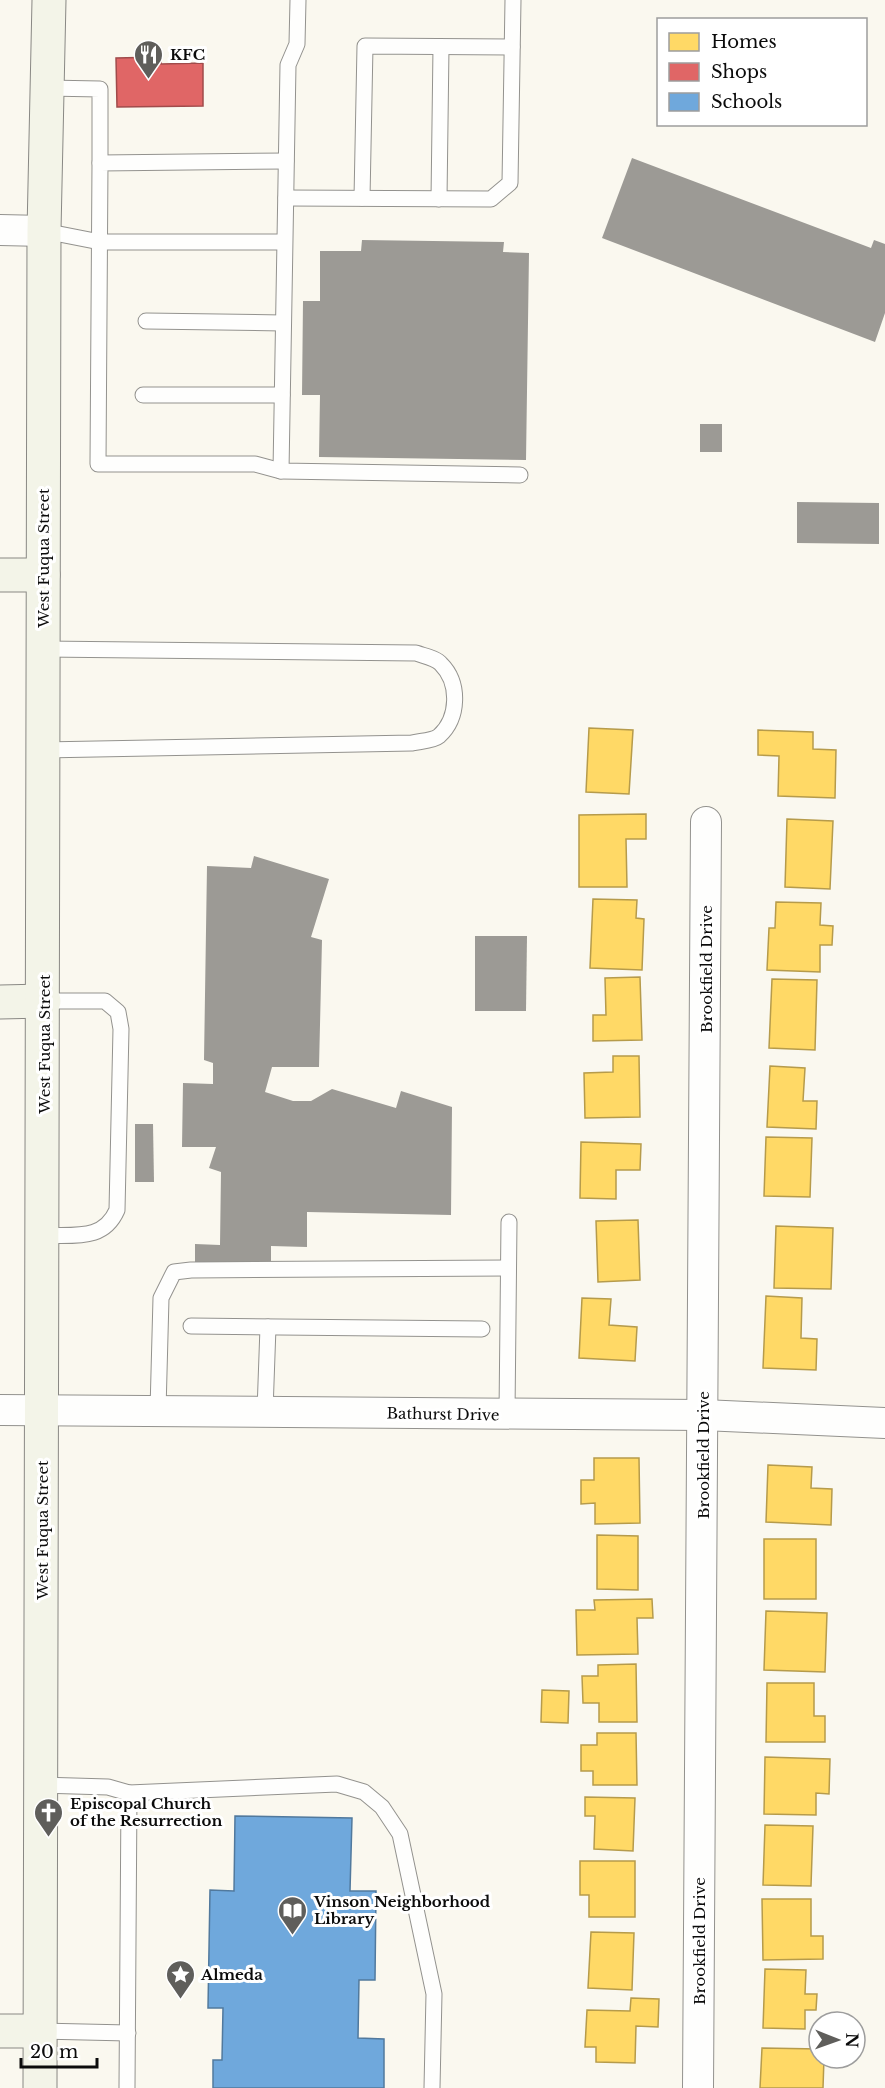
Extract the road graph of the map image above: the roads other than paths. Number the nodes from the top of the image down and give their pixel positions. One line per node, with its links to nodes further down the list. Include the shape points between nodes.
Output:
1 (49, 0): 6 (main road, West Fuqua Street)
2 (298, 0): 7 (lane, via 297,44 288,65)
3 (513, 0): 5 (lane)
4 (441, 47): 5 (lane); 10 (lane, via 364,46); 11 (lane)
5 (512, 48): 11 (lane, via 510,183 491,199)
6 (47, 88): 8 (lane, via 100,89); 13 (main road, West Fuqua Street)
7 (286, 161): 8 (lane); 9 (lane)
8 (100, 163): 14 (lane)
9 (286, 198): 10 (lane); 15 (lane)
10 (362, 198): 11 (lane)
11 (439, 199)
12 (0, 230): 13 (street)
13 (44, 231): 14 (lane); 23 (main road, West Fuqua Street)
14 (100, 242): 15 (lane); 20 (lane, via 98,464 255,464)
15 (284, 242): 17 (lane)
16 (146, 321): 17 (lane)
17 (283, 323): 19 (lane)
18 (143, 395): 19 (lane)
19 (282, 395): 20 (lane)
20 (281, 471): 21 (lane)
21 (520, 476)
22 (0, 575): 23 (main road)
23 (43, 575): 24 (main road, West Fuqua Street)
24 (43, 649): 25 (main road, West Fuqua Street); 25 (lane, via 416,653 440,662 452,678 454,699 452,719 437,737 412,743)
25 (43, 750): 27 (main road, West Fuqua Street)
26 (706, 822): 40 (street, Brookfield Drive)
27 (44, 1001): 28 (main road); 30 (main road, West Fuqua Street); 30 (lane, via 105,1001 118,1012 121,1029 117,1210 111,1223 99,1233)
28 (0, 1002)
29 (510, 1222): 31 (lane)
30 (43, 1236): 35 (main road, West Fuqua Street)
31 (507, 1268): 37 (lane, via 174,1272 161,1298); 39 (lane)
32 (191, 1326): 33 (lane)
33 (268, 1327): 34 (lane); 38 (lane)
34 (482, 1329)
35 (42, 1409): 36 (street, Bathurst Drive); 37 (street, Bathurst Drive); 42 (main road, West Fuqua Street)
36 (0, 1410)
37 (158, 1410): 38 (street, Bathurst Drive)
38 (266, 1411): 39 (street, Bathurst Drive)
39 (507, 1414): 40 (street, Bathurst Drive)
40 (703, 1415): 41 (street, Bathurst Drive); 50 (street, Brookfield Drive)
41 (885, 1423)
42 (40, 1785): 43 (lane, via 108,1788); 45 (main road, West Fuqua Street)
43 (129, 1793): 46 (lane); 49 (lane, via 337,1784 364,1792 382,1807 400,1834 434,1994)
44 (0, 2031): 45 (main road)
45 (40, 2031): 46 (lane); 47 (main road, West Fuqua Street)
46 (128, 2032): 48 (lane)
47 (40, 2088)
48 (127, 2088)
49 (432, 2088)
50 (698, 2088)

